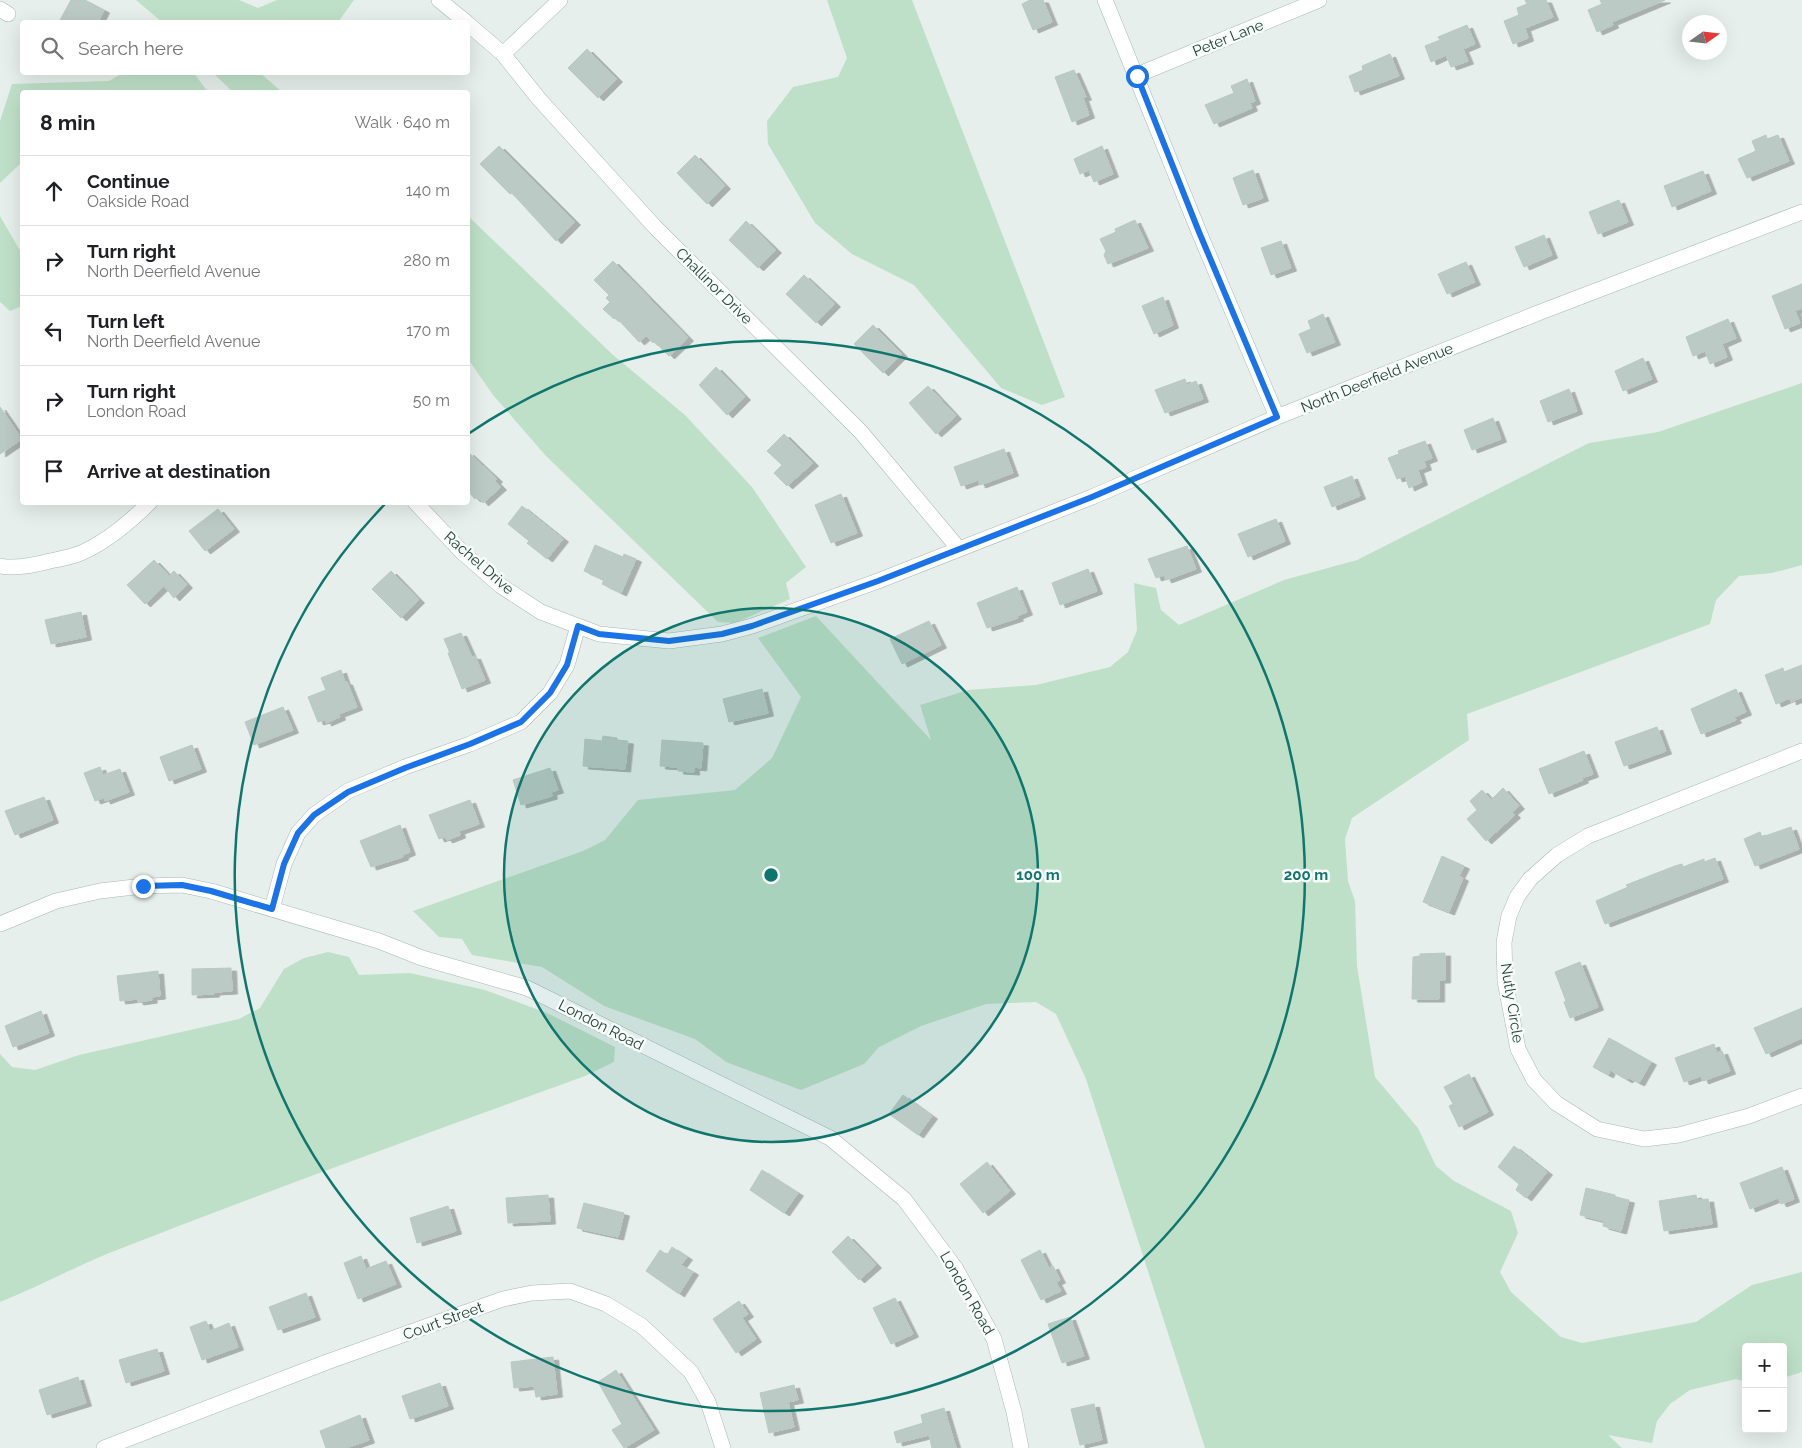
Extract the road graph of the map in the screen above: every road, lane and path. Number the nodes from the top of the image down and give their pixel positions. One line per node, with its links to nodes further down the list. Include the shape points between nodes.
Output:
1 (439, 0): 5 (street, Challinor Drive)
2 (560, 0): 7 (street)
3 (1105, 0): 8 (street)
4 (1319, 0): 8 (street, Peter Lane)
5 (463, 20)
6 (470, 26): 7 (street, Challinor Drive)
7 (503, 54): 13 (street, Challinor Drive, via 539,99 655,227 861,432)
8 (1137, 76): 10 (street)
9 (1802, 212): 10 (street, North Deerfield Avenue)
10 (1277, 417): 13 (street, North Deerfield Avenue, via 1092,497)
11 (147, 505): 14 (street, via 101,542 80,554 38,565)
12 (418, 505): 15 (street, Rachel Drive, via 462,552 501,586 541,612)
13 (959, 549): 15 (street, North Deerfield Avenue, via 752,626 722,634 669,641 599,634)
14 (0, 566)
15 (578, 626): 17 (street, via 567,665 550,693 521,722 348,792 314,815 298,833 284,864)
16 (1802, 751): 19 (street, Nutly Circle, via 1588,836 1557,854 1530,879 1517,897 1508,916 1504,942 1505,981 1518,1049 1534,1080 1556,1103 1597,1129 1644,1139 1679,1135 1749,1116)
17 (272, 909): 18 (street, London Road, via 182,885 143,886 56,901); 22 (street, London Road, via 527,988 830,1138 904,1200 956,1269 994,1339)
18 (0, 924)
19 (1802, 1096)
20 (104, 1448): 21 (street, Court Street, via 327,1362 503,1299 532,1292 570,1291 606,1304 642,1326 691,1372 708,1402)
21 (723, 1448)
22 (1022, 1448)

